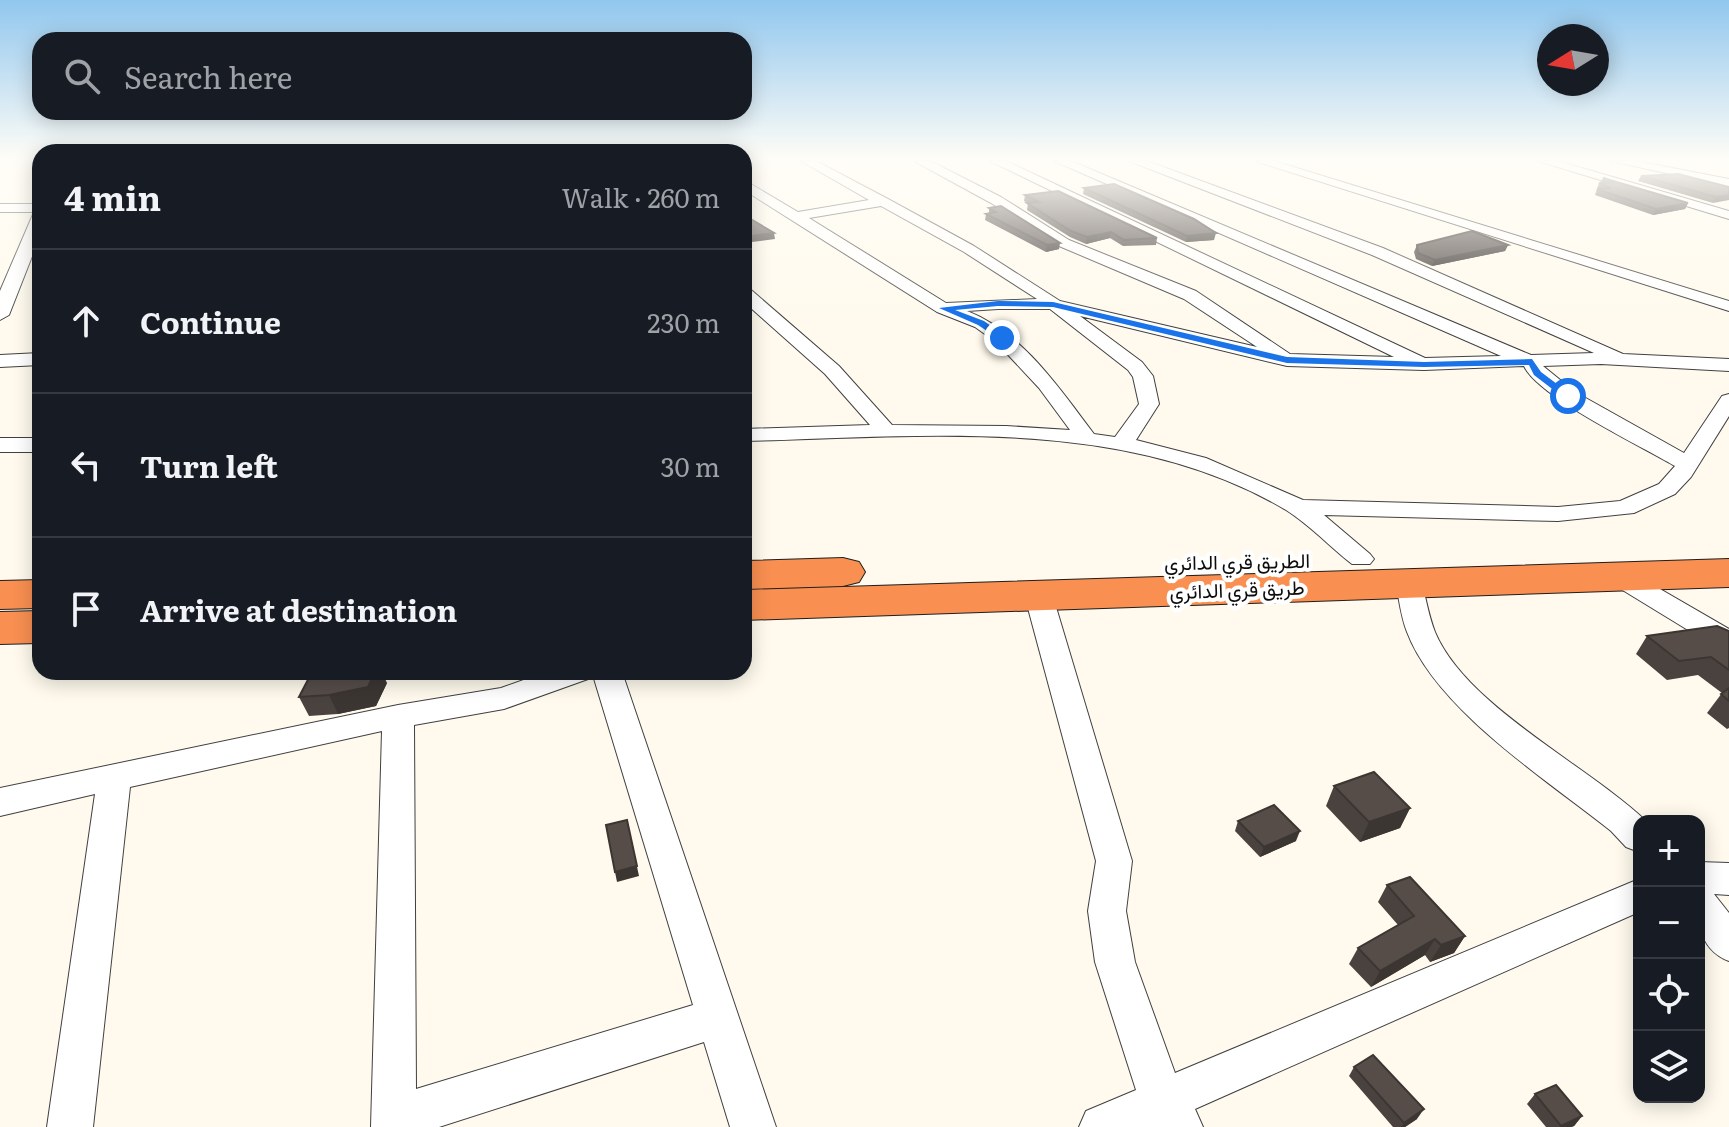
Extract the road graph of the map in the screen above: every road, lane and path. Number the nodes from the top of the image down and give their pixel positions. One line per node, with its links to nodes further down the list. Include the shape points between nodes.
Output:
1 (792, 214): 9 (street)
2 (811, 214): 9 (street)
3 (904, 214): 12 (street, via 1003,269)
4 (1021, 214): 17 (street, via 1064,243 1207,305)
5 (1110, 214): 21 (street)
6 (1183, 214): 20 (street)
7 (1282, 214): 18 (street)
8 (1431, 214): 14 (street, via 1678,290)
9 (796, 216): 13 (street)
10 (32, 243): 15 (street)
11 (752, 300): 24 (street, via 832,370)
12 (1053, 304): 13 (street); 17 (street); 27 (street, via 1125,356 1143,376 1149,404)
13 (943, 308): 26 (street, via 1002,338 1046,384)
14 (1728, 314)
15 (0, 315)
16 (32, 359): 19 (street)
17 (1287, 360): 21 (street)
18 (1625, 360): 20 (street); 22 (street)
19 (0, 361)
20 (1532, 362): 21 (street); 30 (street, via 1537,373 1568,396)
21 (1424, 364)
22 (1729, 365)
23 (1729, 400): 30 (street)
24 (888, 433): 25 (street); 26 (street)
25 (752, 435)
26 (1086, 438): 27 (street)
27 (1122, 442): 31 (street, via 1209,465)
28 (0, 445): 29 (street)
29 (32, 445)
30 (1688, 464): 31 (street, via 1658,494 1598,513)
31 (1299, 507): 33 (street)
32 (1729, 550): 33 (highway, الطريق قري الدائري)
33 (1361, 559): 35 (highway, الطريق قري الدائري)
34 (1729, 573): 36 (highway, طريق قري الدائري)
35 (752, 575)
36 (1620, 577): 37 (highway, طريق قري الدائري); 44 (street)
37 (1409, 584): 40 (highway, طريق قري الدائري); 50 (street, via 1421,632 1444,672 1487,715)
38 (32, 594): 39 (highway)
39 (0, 595)
40 (1039, 597): 41 (highway, طريق قري الدائري); 57 (street, via 1114,861 1107,911 1115,962)
41 (752, 605)
42 (32, 627): 43 (highway)
43 (0, 628)
44 (1729, 642)
45 (555, 680): 47 (street, via 504,698)
46 (610, 680): 56 (street)
47 (398, 716): 48 (street); 58 (street)
48 (114, 780): 49 (street); 59 (street)
49 (0, 802)
50 (1633, 831)
51 (1705, 878): 52 (street)
52 (1729, 879)
53 (1633, 898): 57 (street)
54 (1705, 912): 55 (street)
55 (1729, 943)
56 (718, 1017): 58 (street); 60 (street)
57 (1171, 1114): 61 (street)
58 (394, 1123)
59 (70, 1127)
60 (753, 1127)
61 (1102, 1127)

